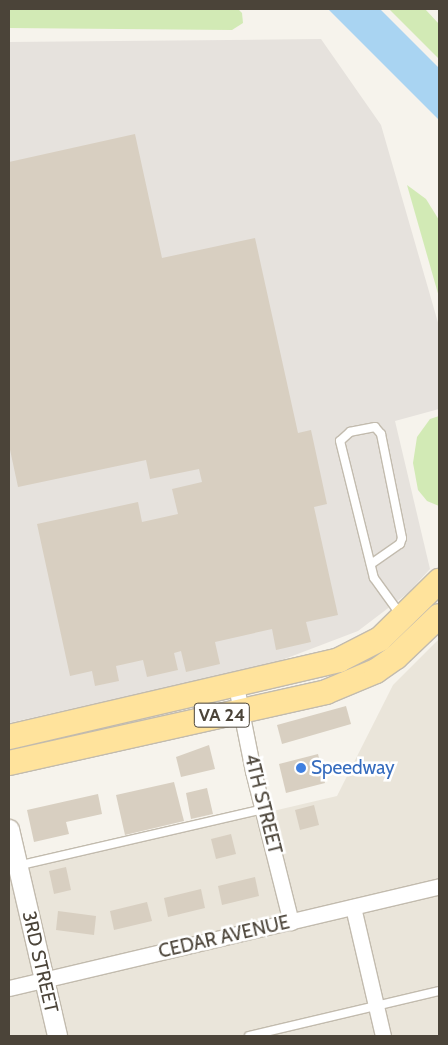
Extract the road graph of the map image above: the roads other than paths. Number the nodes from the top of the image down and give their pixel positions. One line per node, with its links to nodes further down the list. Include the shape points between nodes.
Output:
1 (371, 564): 1 (lane, via 400,544 402,538 381,434 375,427 350,432 340,442); 4 (lane, via 379,588)
2 (439, 581): 4 (main road, VA 24)
3 (439, 616): 4 (main road, VA 24)
4 (412, 626): 5 (main road, VA 24, via 339,660); 6 (main road, VA 24, via 396,657 352,683)
5 (236, 686): 6 (street, 4TH STREET); 7 (main road, VA 24)
6 (241, 711): 8 (main road, VA 24); 9 (street, 4TH STREET)
7 (9, 737)
8 (9, 763)
9 (263, 809): 11 (lane); 14 (street, 4TH STREET)
10 (9, 829): 11 (street, 3RD STREET)
11 (17, 866): 15 (street, 3RD STREET)
12 (439, 886): 13 (street, CEDAR AVENUE)
13 (353, 907): 14 (street, CEDAR AVENUE); 18 (street)
14 (291, 922): 15 (street, CEDAR AVENUE)
15 (44, 979): 16 (street, CEDAR AVENUE); 19 (street, 3RD STREET)
16 (9, 988)
17 (439, 991): 18 (lane)
18 (376, 1006): 20 (lane); 21 (street)
19 (57, 1036)
20 (249, 1036)
21 (383, 1036)

